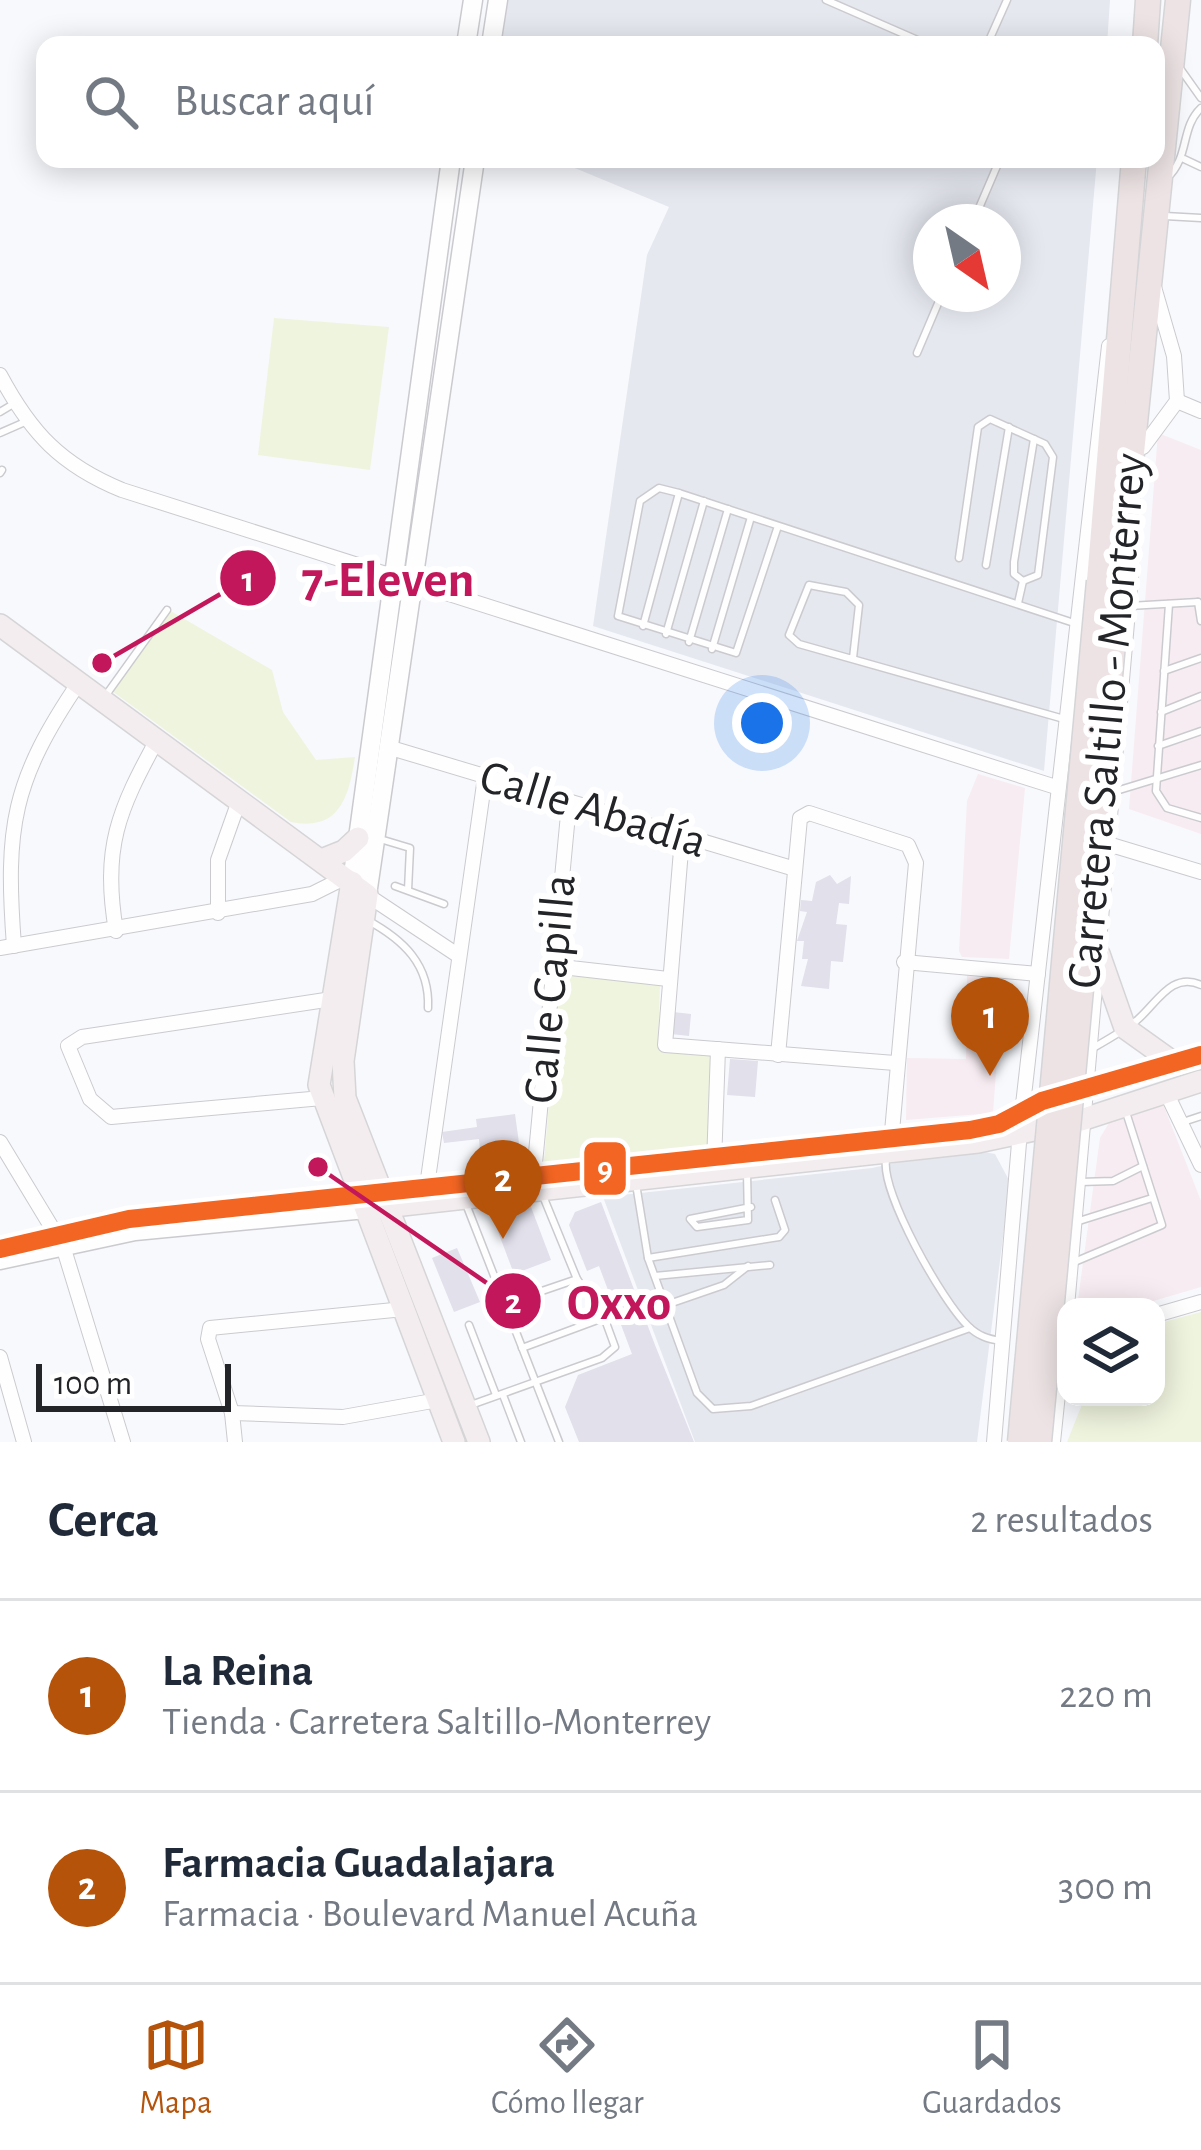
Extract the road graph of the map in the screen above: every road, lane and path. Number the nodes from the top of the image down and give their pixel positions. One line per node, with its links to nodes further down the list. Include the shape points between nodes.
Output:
1 (472, 0): 7 (street)
2 (498, 0): 8 (street)
3 (826, 0): 9 (lane)
4 (1007, 0): 10 (lane)
5 (1148, 0): 11 (highway)
6 (1178, 0): 12 (highway, Carretera Saltillo - Monterrey)
7 (467, 36)
8 (492, 36)
9 (908, 36)
10 (991, 36)
11 (1146, 36)
12 (1172, 57): 13 (lane); 15 (highway, Carretera Saltillo - Monterrey)
13 (1201, 98)
14 (1201, 108): 16 (lane, via 1190,120)
15 (1165, 132)
16 (1184, 159): 17 (lane); 23 (lane)
17 (1201, 166)
18 (450, 168): 49 (street)
19 (474, 168): 50 (street)
20 (996, 168): 24 (lane)
21 (1134, 168): 28 (highway, Carretera Saltillo - Monterrey)
22 (1162, 168): 23 (highway, Carretera Saltillo - Monterrey)
23 (1160, 185): 25 (highway, Carretera Saltillo - Monterrey)
24 (981, 204)
25 (1155, 216): 26 (lane); 27 (highway, Carretera Saltillo - Monterrey)
26 (1201, 218)
27 (1148, 268): 32 (highway, Carretera Saltillo - Monterrey); 33 (street)
28 (1124, 302): 52 (highway, Carretera Saltillo - Monterrey); 58 (street, via 1103,373)
29 (934, 312): 30 (lane)
30 (917, 352)
31 (0, 376): 34 (street)
32 (1138, 386): 41 (street); 52 (highway, Carretera Saltillo - Monterrey)
33 (1178, 401): 35 (street); 41 (street)
34 (15, 403): 36 (lane); 37 (street)
35 (1201, 411)
36 (0, 412)
37 (26, 422): 39 (lane); 49 (street, via 56,456 93,478)
38 (1009, 428): 40 (lane); 47 (lane, via 990,419 978,427); 48 (lane)
39 (0, 434)
40 (1034, 439): 51 (lane, via 1014,562); 51 (lane, via 1054,462 1038,575)
41 (1143, 447): 52 (street)
42 (679, 493): 43 (lane); 60 (lane); 60 (lane, via 659,488 640,500 616,613)
43 (704, 501): 44 (lane); 61 (lane)
44 (728, 509): 45 (lane); 62 (lane)
45 (751, 517): 46 (lane); 63 (lane)
46 (778, 526): 54 (lane); 63 (lane, via 738,651)
47 (959, 558)
48 (986, 565)
49 (393, 574): 50 (street); 85 (street)
50 (416, 580): 75 (street); 79 (street)
51 (1023, 580): 54 (lane)
52 (1115, 593): 55 (lane); 80 (street); 176 (highway, Carretera Saltillo - Monterrey, bridge); 177 (highway, Carretera Saltillo - Monterrey, bridge)
53 (1199, 602): 55 (lane); 57 (lane)
54 (1018, 603): 58 (lane)
55 (1169, 604): 66 (lane)
56 (167, 610): 69 (lane)
57 (1201, 621)
58 (1074, 623): 71 (street)
59 (0, 625): 67 (main road)
60 (643, 626): 61 (lane)
61 (666, 634): 62 (lane)
62 (689, 641): 63 (lane)
63 (712, 649)
64 (853, 658): 64 (lane, via 859,604 847,592 809,585 790,635); 71 (lane)
65 (1201, 658): 66 (lane)
66 (1164, 670): 70 (lane)
67 (80, 681): 69 (main road); 83 (street, via 36,749)
68 (1201, 696): 70 (lane)
69 (104, 698): 73 (main road)
70 (1161, 712): 74 (lane)
71 (1064, 719): 79 (street)
72 (1201, 731): 74 (lane)
73 (158, 738): 81 (main road); 97 (street, via 111,840)
74 (1158, 746): 78 (lane)
75 (391, 748): 77 (street, Calle Abadía); 85 (street)
76 (1201, 765): 78 (lane)
77 (485, 777): 82 (street, Calle Abadía); 100 (street)
78 (1156, 779): 80 (lane); 84 (lane, via 1162,805)
79 (1056, 787): 103 (street)
80 (1112, 792): 87 (street)
81 (240, 798): 88 (main road); 95 (street, via 218,860)
82 (568, 804): 86 (street, Calle Abadía); 102 (street, Calle Capilla)
83 (7, 816): 98 (street)
84 (1201, 818)
85 (367, 838): 88 (main road); 91 (street); 93 (lane, via 410,848)
86 (682, 838): 89 (street, Calle Abadía); 104 (street)
87 (1108, 844): 90 (street); 99 (street)
88 (324, 859): 91 (main road)
89 (795, 868): 101 (street, via 800,818 809,813 908,844 916,863); 112 (street)
90 (1201, 872)
91 (355, 885): 95 (street); 96 (main road); 100 (street); 106 (main road)
92 (394, 886): 93 (lane)
93 (408, 890): 94 (lane)
94 (444, 904)
95 (218, 913): 97 (street)
96 (364, 919): 107 (lane, via 416,958 428,981); 139 (main road, via 343,1087)
97 (116, 931): 98 (street)
98 (7, 947)
99 (1099, 955): 108 (main road); 111 (street)
100 (459, 956): 134 (street)
101 (904, 962): 103 (street); 114 (street)
102 (553, 966): 104 (street); 133 (street, Calle Capilla)
103 (1038, 974): 110 (street)
104 (668, 980): 109 (street, via 665,1045)
105 (1201, 986): 108 (lane, via 1172,986)
106 (332, 999): 119 (main road); 119 (street, via 82,1037 67,1052 95,1106 118,1118)
107 (428, 1008)
108 (1124, 1028): 111 (lane); 115 (main road)
109 (718, 1049): 112 (street); 128 (street)
110 (1029, 1049): 111 (street, via 1054,1065); 122 (street)
111 (1090, 1050): 117 (street)
112 (778, 1055): 114 (street)
113 (1201, 1055): 115 (main road)
114 (896, 1063): 126 (street)
115 (1174, 1063): 117 (main road)
116 (1201, 1081): 118 (main road)
117 (1084, 1092): 122 (main road); 123 (street)
118 (1166, 1092): 120 (main road); 124 (street)
119 (322, 1098): 139 (main road)
120 (1124, 1105): 123 (main road); 129 (lane)
121 (1201, 1116): 124 (lane)
122 (1022, 1120): 123 (main road); 126 (main road); 135 (street)
123 (1081, 1120): 132 (street)
124 (1184, 1122): 130 (street)
125 (0, 1142): 142 (street)
126 (890, 1146): 127 (main road); 159 (lane, via 884,1174 893,1202)
127 (745, 1163): 128 (main road); 140 (lane)
128 (714, 1166): 131 (main road)
129 (1143, 1166): 132 (lane, via 1112,1181); 136 (lane)
130 (1201, 1166)
131 (636, 1174): 133 (main road); 144 (lane)
132 (1080, 1182): 135 (street, via 1053,1166); 141 (street)
133 (538, 1183): 134 (main road); 137 (main road); 150 (lane)
134 (427, 1186): 139 (main road)
135 (1017, 1193): 160 (street)
136 (1153, 1197): 141 (lane); 147 (lane, via 1158,1230)
137 (465, 1200): 139 (main road); 153 (lane)
138 (775, 1200): 144 (lane, via 785,1230 778,1237)
139 (375, 1201): 142 (street, via 116,1220); 155 (main road); 166 (main road)
140 (751, 1207): 140 (lane, via 745,1222 690,1222 693,1215)
141 (1075, 1222): 147 (street)
142 (58, 1240): 143 (street); 145 (street); 169 (street)
143 (0, 1249)
144 (649, 1258): 149 (lane)
145 (0, 1260)
146 (770, 1264): 148 (lane)
147 (1072, 1264): 151 (street)
148 (748, 1266): 149 (lane); 154 (lane, via 724,1285)
149 (655, 1276): 154 (lane)
150 (578, 1279): 153 (lane); 157 (lane)
151 (1068, 1298)
152 (1201, 1302): 156 (street)
153 (504, 1304): 161 (lane)
154 (665, 1306): 159 (lane, via 697,1393 722,1411)
155 (404, 1309): 166 (main road); 167 (street, via 219,1324 208,1339)
156 (1165, 1312)
157 (604, 1317): 161 (lane); 163 (lane, via 613,1352)
158 (469, 1325): 164 (lane)
159 (970, 1328): 160 (lane)
160 (1005, 1342): 175 (street)
161 (522, 1348): 163 (lane)
162 (0, 1357): 168 (street)
163 (536, 1382): 164 (lane); 174 (lane)
164 (499, 1395): 166 (lane); 173 (lane)
165 (1057, 1406): 178 (street)
166 (449, 1407): 167 (street, via 344,1417); 171 (main road); 172 (main road)
167 (232, 1414): 170 (street)
168 (24, 1442)
169 (123, 1442)
170 (235, 1442)
171 (459, 1442)
172 (479, 1442)
173 (521, 1442)
174 (559, 1442)
175 (994, 1442)
176 (1020, 1442)
177 (1039, 1442)
178 (1053, 1442)

